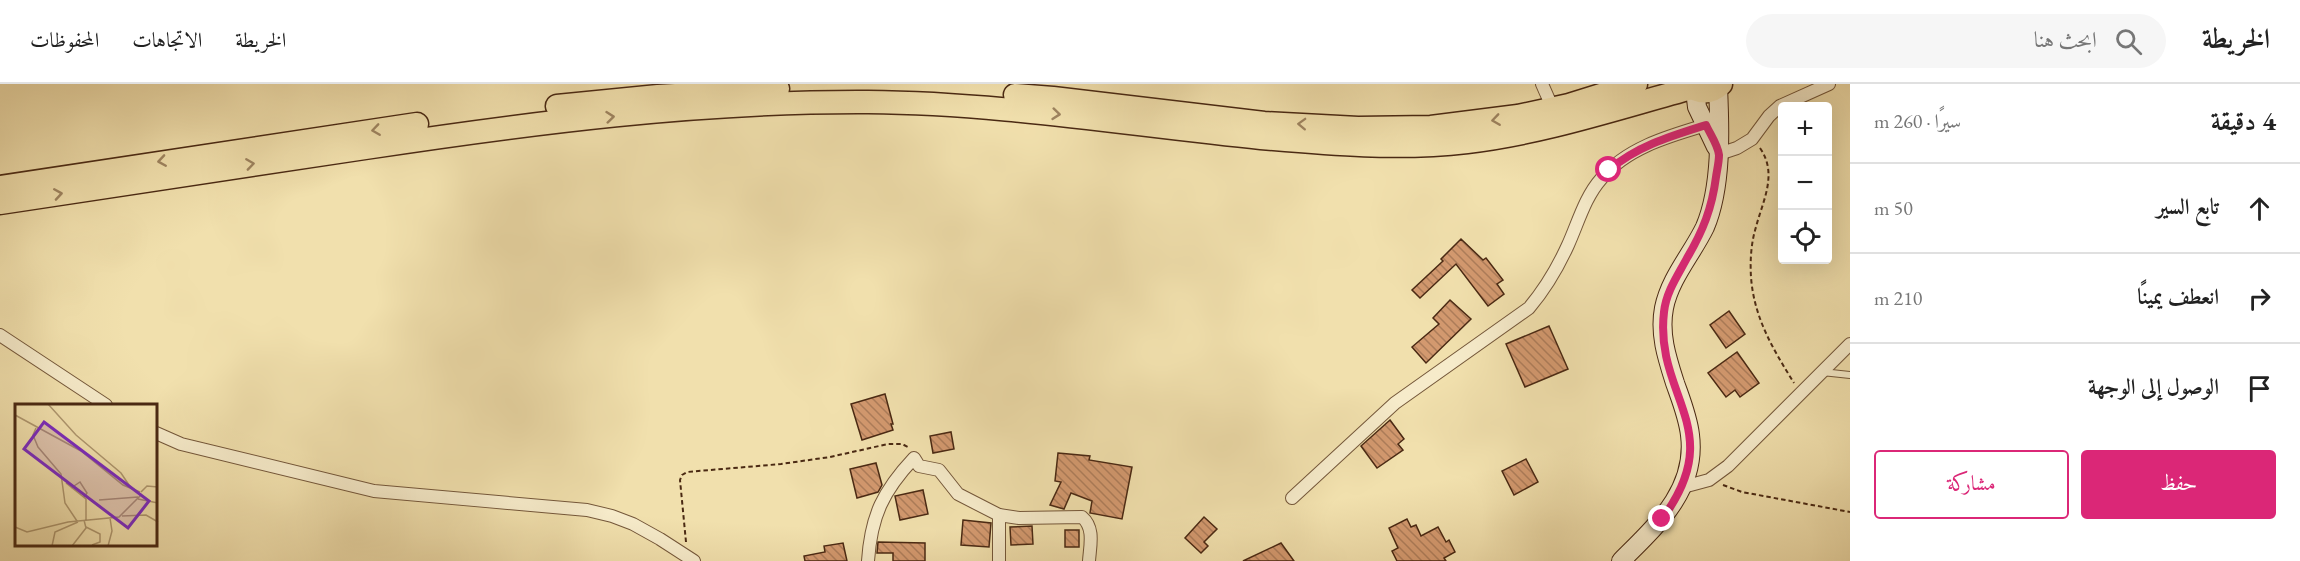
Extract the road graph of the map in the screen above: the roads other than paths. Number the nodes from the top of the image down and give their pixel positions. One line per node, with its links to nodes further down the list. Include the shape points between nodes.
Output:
1 (1542, 84): 6 (street)
2 (1636, 84): 6 (highway)
3 (1829, 84): 8 (street, via 1780,106 1752,139)
4 (1720, 86): 5 (highway, via 1707,92); 8 (main road)
5 (1692, 87): 7 (main road); 10 (highway, one-way to 5, via 455,133 730,107 926,104 1307,143 1431,144 1467,142 1549,127)
6 (1553, 109): 9 (highway, one-way to 9, via 1448,126 1358,128 1264,123 1053,98 916,88 742,90 519,110)
7 (1706, 125): 8 (main road); 18 (street, via 1643,147 1609,170 1593,190 1567,248 1529,308 1395,403)
8 (1719, 154): 17 (main road, via 1709,214 1664,308 1663,342 1690,437 1691,454)
9 (0, 187)
10 (0, 203)
11 (0, 335): 15 (street)
12 (1850, 344): 13 (street)
13 (1821, 372): 14 (lane); 17 (street, via 1728,466 1709,480)
14 (1850, 375)
15 (104, 404)
16 (158, 434): 20 (street, via 181,444 374,491 596,512 633,524)
17 (1683, 487): 24 (main road, via 1662,519)
18 (1292, 498)
19 (999, 515): 21 (street, via 958,494 942,473 919,466 914,458 896,477 876,511); 22 (street); 23 (street, via 1082,517 1090,530)
20 (691, 559)
21 (868, 561)
22 (999, 561)
23 (1089, 561)
24 (1620, 561)

